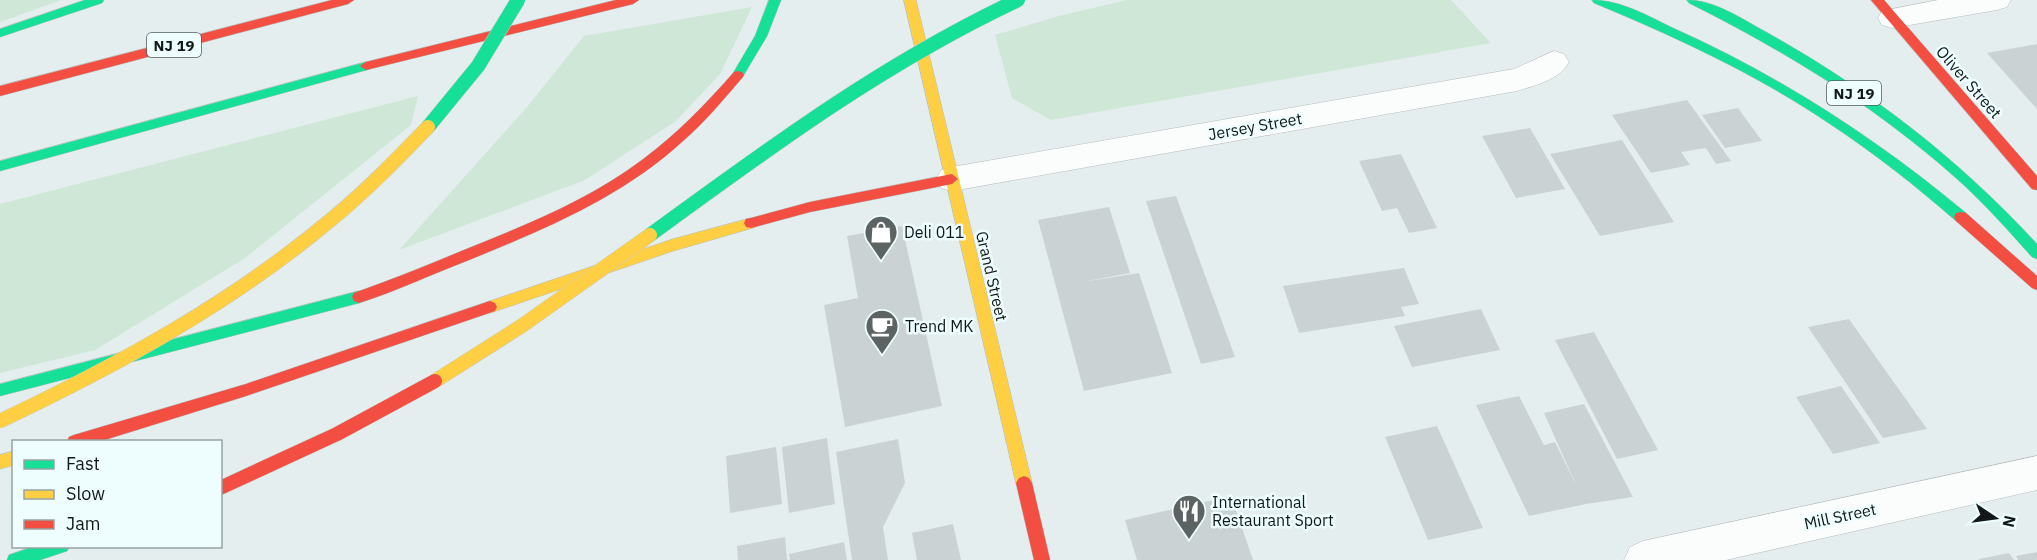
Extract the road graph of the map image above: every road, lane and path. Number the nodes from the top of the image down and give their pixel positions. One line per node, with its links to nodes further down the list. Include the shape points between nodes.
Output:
1 (98, 0): 12 (main road)
2 (348, 0): 14 (main road, NJ 19)
3 (518, 0): 21 (main road, bridge, via 486,57 452,102 349,207 211,311 144,351)
4 (633, 0): 15 (main road, via 297,83)
5 (775, 0): 20 (main road, via 744,65 692,127 620,183 554,220 369,294)
6 (910, 0): 16 (main road, Grand Street)
7 (1018, 0): 24 (main road, bridge, via 891,65 451,372 355,426)
8 (1598, 0): 19 (main road, via 1707,46 1814,105 1919,181)
9 (1693, 0): 18 (main road, NJ 19, via 1794,53 1921,141 1998,209)
10 (1997, 0): 11 (street)
11 (1884, 9): 17 (main road, Oliver Street)
12 (0, 33)
13 (1554, 62): 16 (street, Jersey Street, via 1517,80)
14 (0, 91)
15 (0, 166)
16 (952, 179): 22 (main road, via 810,207 706,235 246,390); 27 (main road, Grand Street)
17 (2037, 185)
18 (2037, 253)
19 (2037, 284)
20 (0, 390)
21 (0, 421)
22 (77, 440)
23 (2037, 473): 28 (street, Mill Street)
24 (222, 487)
25 (55, 548): 26 (main road)
26 (15, 560)
27 (1042, 560)
28 (1643, 560)

